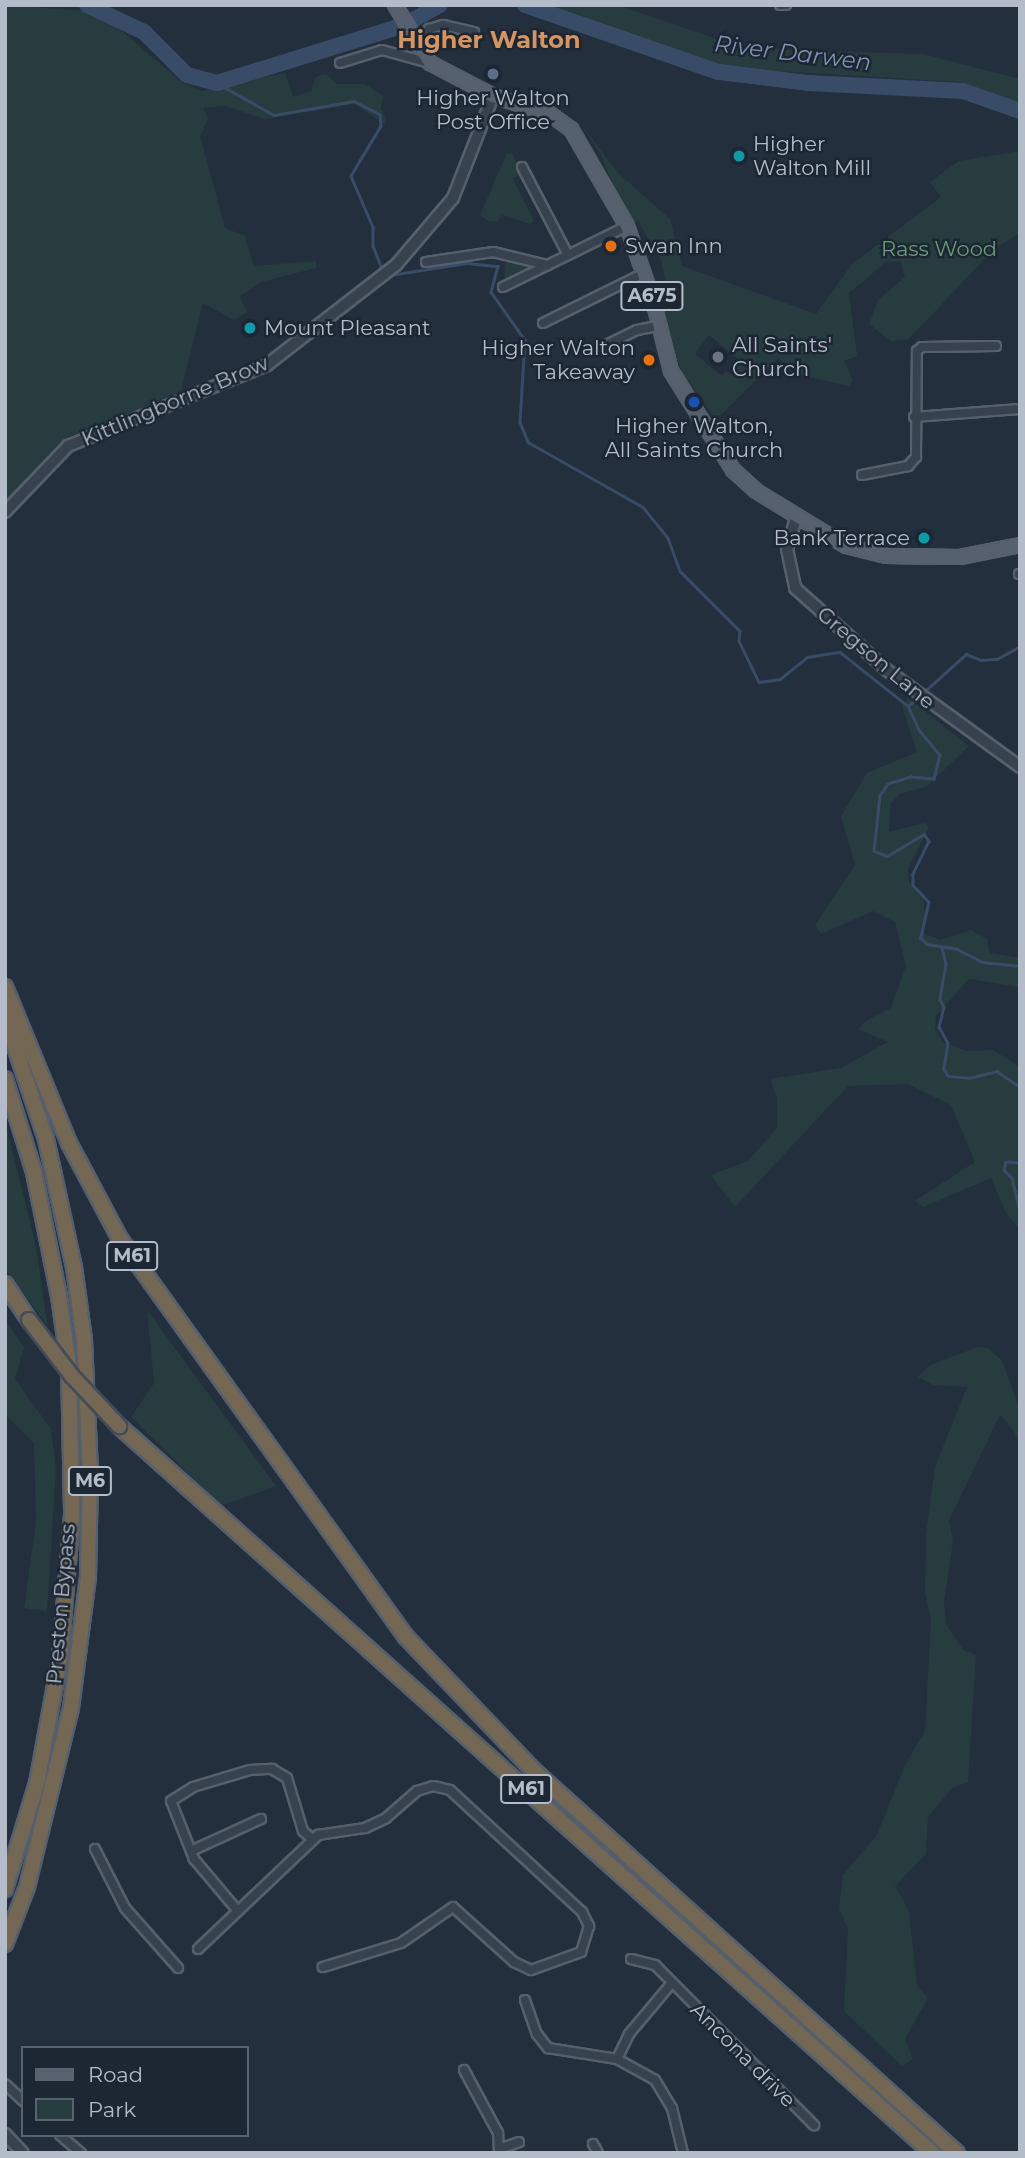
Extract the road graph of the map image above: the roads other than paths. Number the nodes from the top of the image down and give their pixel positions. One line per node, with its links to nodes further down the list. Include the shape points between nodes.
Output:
1 (780, 5): 2 (street)
2 (786, 5)
3 (397, 9): 5 (main road, A675)
4 (474, 32): 5 (street, via 443,24 429,29)
5 (416, 43): 7 (main road, A675)
6 (340, 62): 7 (street, via 382,50)
7 (430, 62): 8 (main road, A675)
8 (493, 96): 10 (main road, A675, via 551,114 571,129); 23 (street, Kittlingborne Brow, via 444,212 373,284 267,366 68,446)
9 (522, 167): 11 (street)
10 (627, 226): 11 (street); 14 (main road, A675)
11 (568, 255): 13 (street)
12 (426, 262): 13 (street, via 493,252)
13 (548, 265): 15 (street)
14 (642, 274): 16 (street); 17 (main road, A675)
15 (503, 287)
16 (543, 323)
17 (658, 326): 19 (street, via 637,330); 24 (main road, A675, via 671,372 733,470)
18 (996, 346): 21 (street, via 922,347 917,351)
19 (598, 349)
20 (1020, 409): 21 (street)
21 (914, 416): 22 (street, via 912,463)
22 (862, 475)
23 (5, 512)
24 (796, 518): 25 (main road, A675, via 846,546 886,556 960,557); 26 (street, Gregson Lane, via 787,550 795,588 939,711)
25 (1020, 545)
26 (1020, 767)
27 (5, 987): 59 (highway, M61, via 69,1143 120,1239 406,1637 531,1768)
28 (5, 1017): 37 (highway, Preston Bypass / M6, via 46,1139 74,1267 84,1340 90,1474 86,1599 71,1708 30,1875)
29 (5, 1079): 35 (highway, Preston Bypass / M6, via 34,1172 59,1296 69,1366 72,1515 60,1658 37,1783)
30 (5, 1284): 58 (highway, M61, bridge, via 72,1376 119,1426)
31 (261, 1819): 34 (street)
32 (312, 1839): 34 (street, via 303,1831 287,1778 262,1768 193,1787 171,1801); 36 (street); 40 (street, via 326,1831 365,1828 425,1787 450,1790 582,1912 589,1926 581,1952 531,1970 514,1962 453,1907 401,1943)
33 (95, 1849): 41 (street, via 125,1908)
34 (191, 1852): 36 (street)
35 (5, 1889)
36 (237, 1910): 38 (street)
37 (5, 1944)
38 (198, 1949)
39 (631, 1959): 42 (street, Ancona drive, via 655,1965)
40 (323, 1966)
41 (178, 1968)
42 (671, 1984): 44 (street, via 629,2034); 48 (street, Ancona drive)
43 (524, 2000): 44 (street, via 537,2034 548,2048)
44 (617, 2059): 57 (street, via 655,2080 672,2108)
45 (464, 2070): 53 (street)
46 (5, 2084): 47 (street)
47 (21, 2099)
48 (814, 2125)
49 (5, 2134): 54 (street)
50 (62, 2137): 55 (street)
51 (519, 2142): 53 (street)
52 (593, 2144): 56 (street)
53 (500, 2150)
54 (23, 2153)
55 (81, 2153)
56 (598, 2153)
57 (683, 2153)
58 (932, 2153)
59 (957, 2153)

